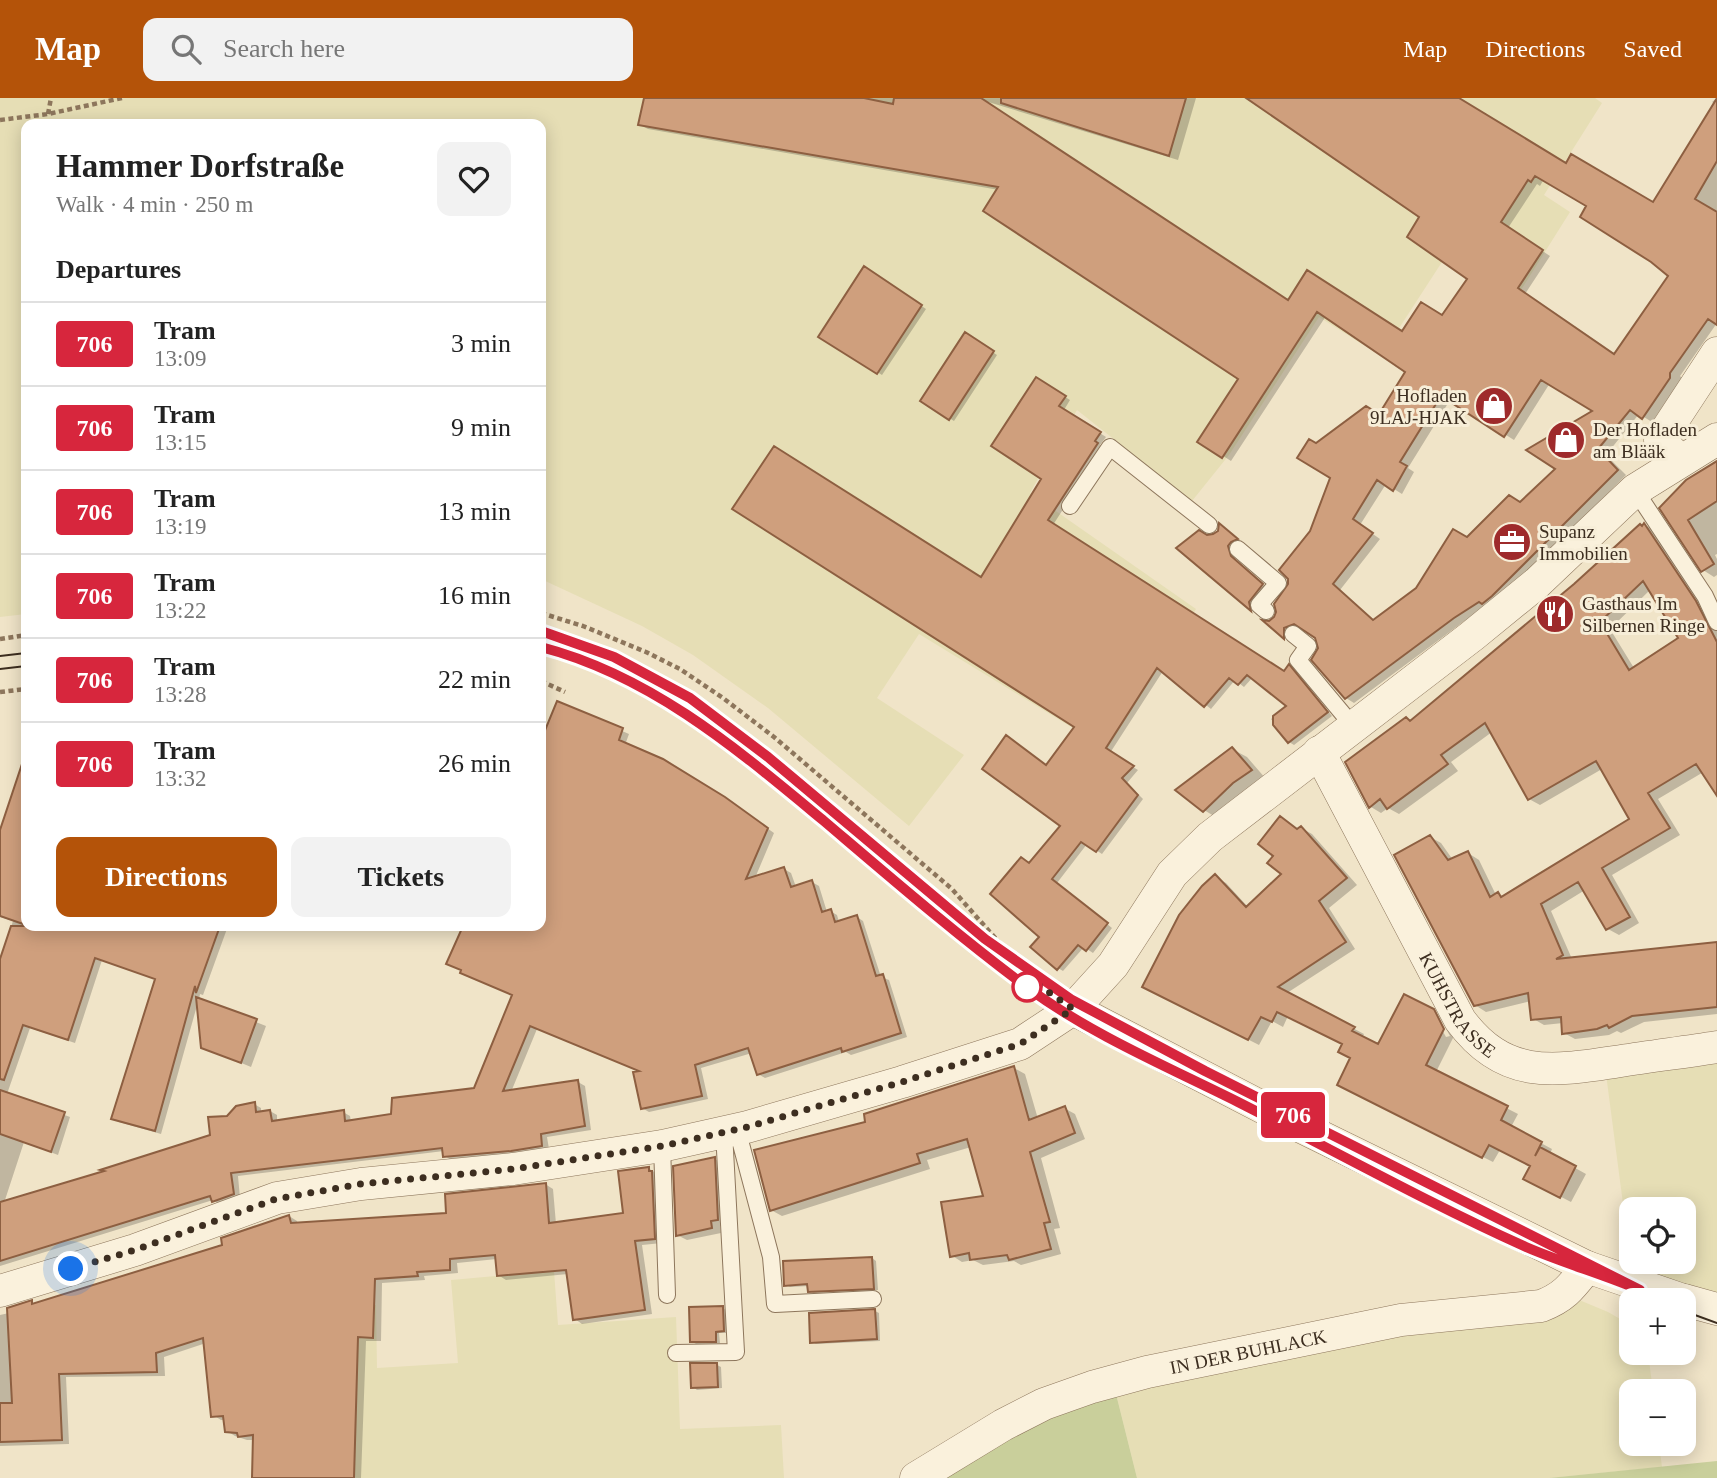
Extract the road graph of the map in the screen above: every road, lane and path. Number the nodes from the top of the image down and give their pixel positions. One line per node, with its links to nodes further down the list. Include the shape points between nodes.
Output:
1 (51, 98): 3 (path)
2 (122, 98): 3 (path)
3 (48, 114): 4 (path)
4 (0, 120)
5 (1717, 353): 7 (street, via 1660,440)
6 (1717, 439): 7 (street)
7 (1679, 460): 8 (street)
8 (1635, 490): 14 (lane, via 1705,596); 22 (street, via 1537,583)
9 (1070, 506): 10 (lane, via 1110,447)
10 (1209, 525)
11 (1238, 549): 12 (lane, via 1279,583 1259,605)
12 (1266, 611)
13 (546, 614): 24 (path, via 646,652 733,706 952,889 1034,982)
14 (1717, 622)
15 (1293, 634): 22 (lane, via 1308,646 1298,660)
16 (21, 636): 17 (path)
17 (0, 639)
18 (546, 683): 21 (path)
19 (21, 690): 20 (path)
20 (0, 692)
21 (565, 692)
22 (1353, 726): 23 (street)
23 (1319, 752): 24 (street, via 1210,836 1172,874 1113,965); 25 (street, KUHSTRASSE, via 1474,1040 1516,1063 1552,1070)
24 (1073, 1009): 26 (street, via 1020,1044); 28 (street)
25 (1717, 1047)
26 (731, 1131): 27 (street); 32 (lane, via 771,1257 775,1304); 35 (lane, via 736,1352)
27 (662, 1146): 30 (street, via 276,1199 135,1250); 31 (lane)
28 (1587, 1267): 29 (street); 36 (street, IN DER BUHLACK, via 1558,1300 1541,1306 1401,1320 1147,1371 1092,1387 1003,1425)
29 (1648, 1288)
30 (0, 1291)
31 (667, 1295)
32 (873, 1299)
33 (1696, 1303): 34 (street)
34 (1717, 1309)
35 (676, 1353)
36 (916, 1478)

